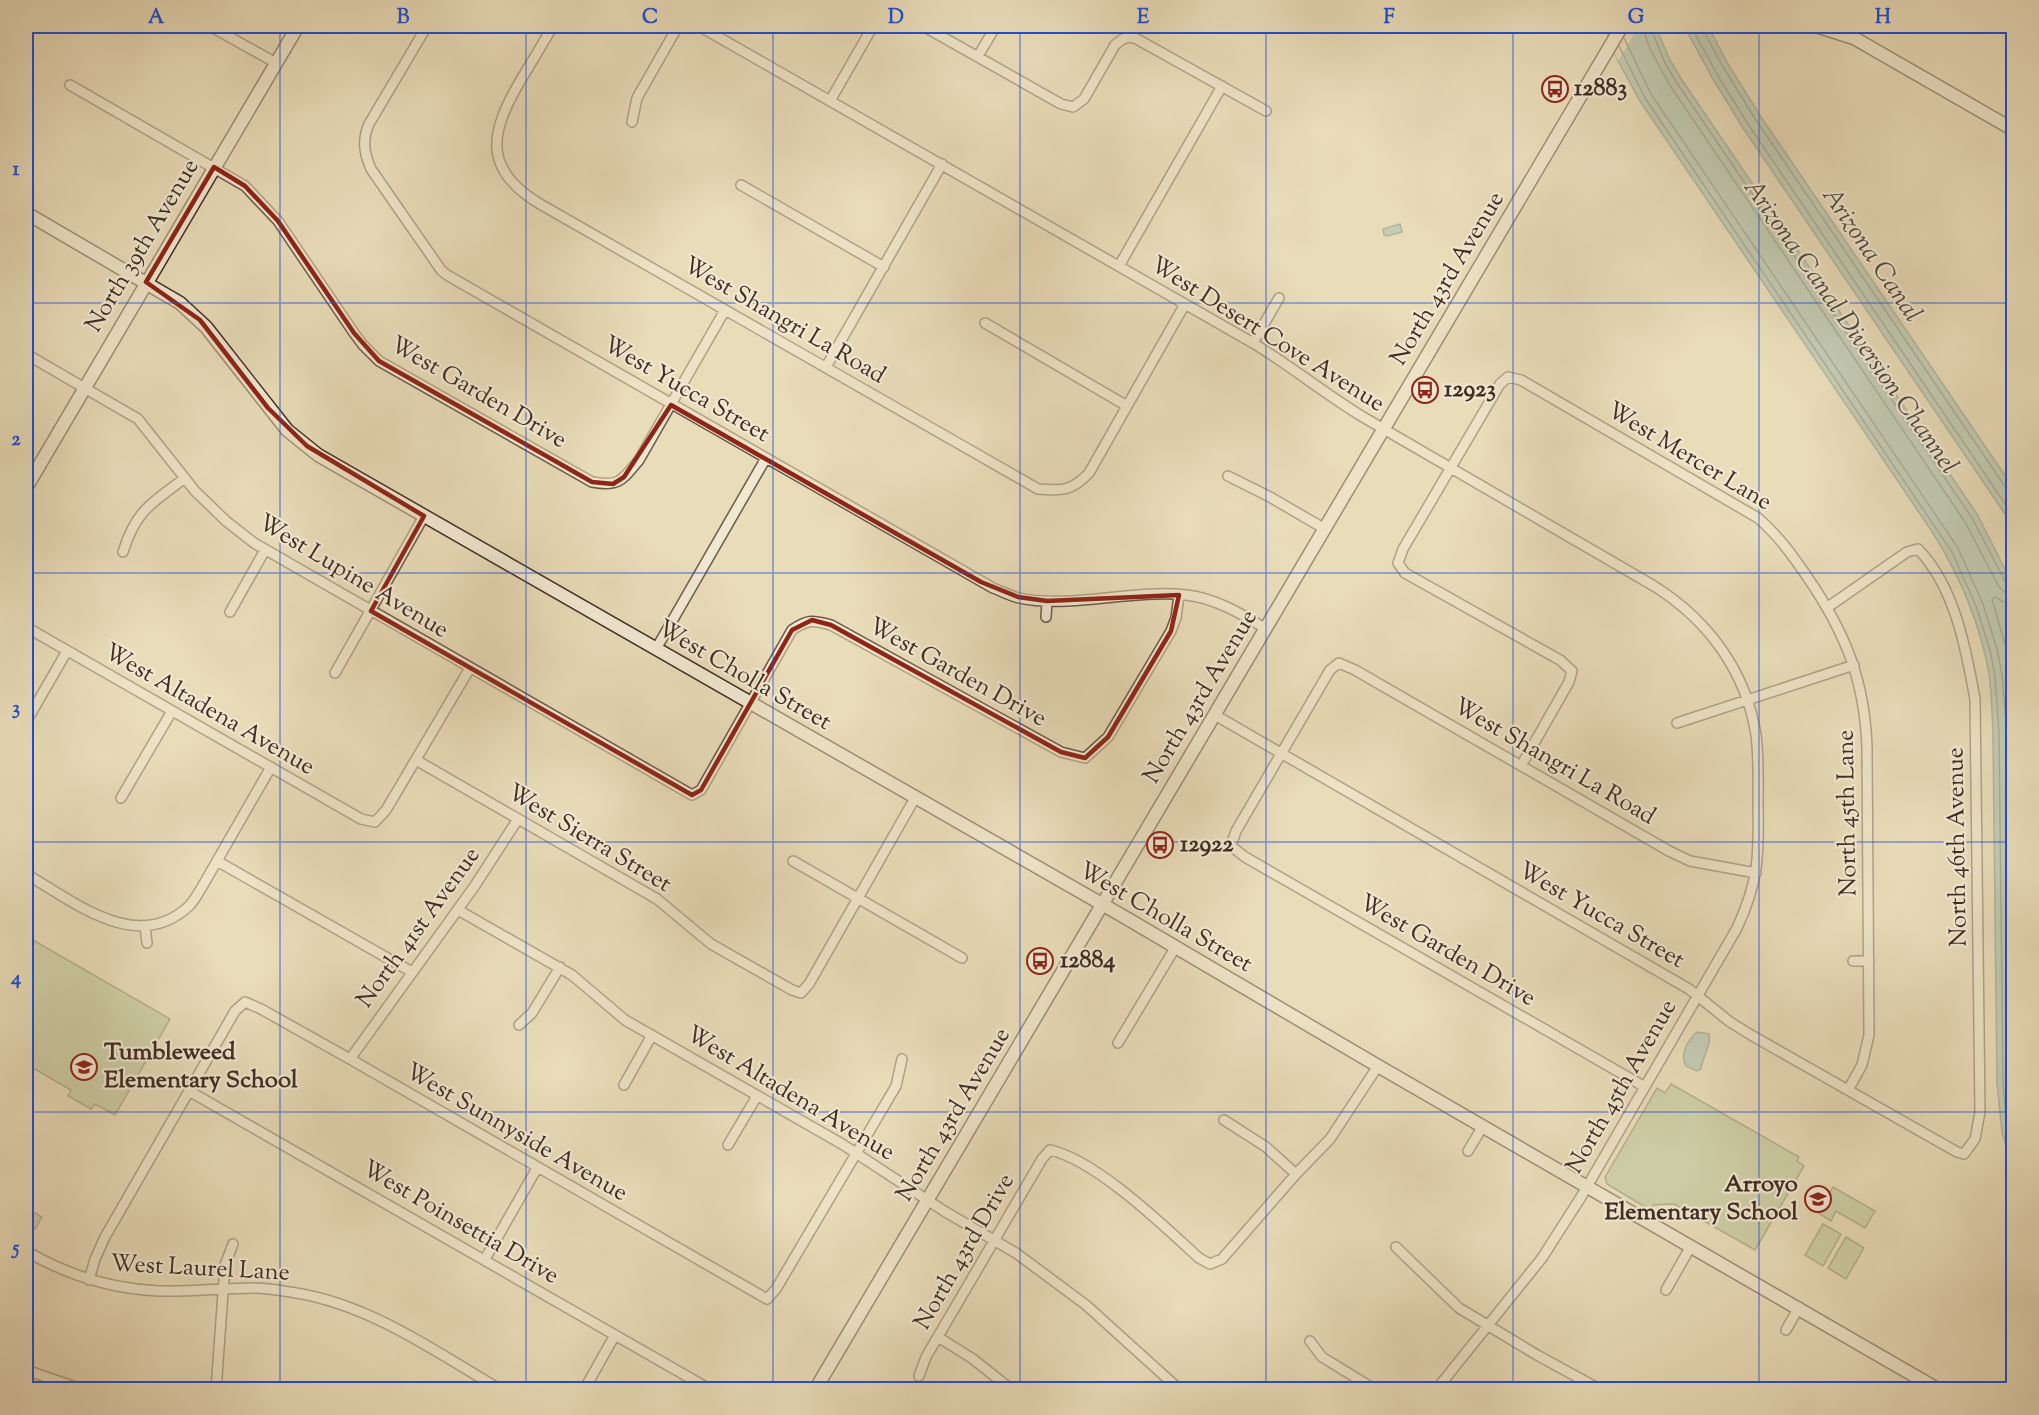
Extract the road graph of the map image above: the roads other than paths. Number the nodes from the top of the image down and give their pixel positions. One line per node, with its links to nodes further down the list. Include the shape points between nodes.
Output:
1 (210, 26): 15 (street)
2 (298, 26): 15 (street, North 39th Avenue)
3 (427, 26): 37 (street, West Yucca Street, via 364,135 365,156 371,169 447,275)
4 (553, 26): 31 (street, West Shangri La Road, via 501,117 497,133 500,160 513,184 526,196)
5 (678, 26): 20 (street, via 637,99)
6 (699, 26): 18 (street, West Desert Cove Avenue)
7 (873, 26): 18 (street)
8 (923, 26): 14 (street)
9 (996, 26): 14 (street)
10 (1622, 26): 39 (street, North 43rd Avenue)
11 (1816, 26): 13 (street)
12 (1840, 26): 13 (street)
13 (1854, 38): 21 (street)
14 (978, 56): 17 (street, via 1061,104 1073,107 1084,99 1115,45 1129,36)
15 (276, 63): 23 (street, North 39th Avenue)
16 (70, 85): 23 (street, West Garden Drive)
17 (1222, 86): 19 (street); 26 (street)
18 (830, 100): 22 (street, West Desert Cove Avenue)
19 (1266, 111)
20 (632, 122)
21 (2013, 130)
22 (942, 164): 26 (street, West Desert Cove Avenue); 27 (street)
23 (214, 167): 28 (street, North 39th Avenue); 37 (street, West Garden Drive, via 245,186 278,221 354,333 379,361 592,482 613,484 624,477 639,460)
24 (741, 185): 27 (street)
25 (26, 213): 28 (street, West Cholla Street)
26 (1119, 266): 30 (street, West Desert Cove Avenue)
27 (884, 267): 35 (street)
28 (146, 282): 36 (street, North 39th Avenue); 45 (street, West Cholla Street, via 180,303 206,327 287,430 330,463)
29 (1279, 298): 33 (street)
30 (1185, 304): 33 (street, West Desert Cove Avenue); 38 (street)
31 (725, 310): 35 (street, West Shangri La Road); 37 (street)
32 (985, 323): 38 (street)
33 (1253, 343): 39 (street, West Desert Cove Avenue)
34 (26, 354): 36 (street, West Lupine Avenue)
35 (826, 367): 38 (street, West Shangri La Road, via 1038,489 1065,489 1078,484 1089,473)
36 (85, 388): 43 (street, West Lupine Avenue, via 138,419); 44 (street, North 39th Avenue)
37 (671, 405): 40 (street, West Yucca Street)
38 (1127, 406)
39 (1384, 429): 41 (street, West Desert Cove Avenue); 46 (street, North 43rd Avenue)
40 (766, 459): 50 (street, West Yucca Street, via 981,582 1018,597); 57 (street)
41 (1451, 469): 51 (street, West Mercer Lane, via 1500,384 1508,377 1521,380 1758,518 1785,545); 62 (street, West Desert Cove Avenue, via 1654,586 1688,610 1727,658); 70 (street, via 1398,563 1405,573 1560,660 1572,671)
42 (1228, 476): 46 (street)
43 (185, 478): 47 (street, West Lupine Avenue, via 226,521); 48 (street, via 143,510)
44 (26, 488)
45 (424, 516): 52 (street); 57 (street, West Cholla Street)
46 (1325, 529): 56 (street, North 43rd Avenue)
47 (265, 550): 52 (street, West Lupine Avenue); 53 (street)
48 (123, 552)
49 (1179, 595): 50 (street, West Yucca Street); 56 (street, West Yucca Street, via 1227,607); 63 (street, West Garden Drive, via 1171,631 1108,738 1085,758 1061,752 831,625 812,620 792,630)
50 (1047, 601): 54 (street)
51 (1828, 607): 59 (street, West Mercer Lane); 107 (street, North 46th Avenue, via 1907,552 1918,549 1928,559 1963,636 1975,699 1980,1112 1975,1139)
52 (371, 611): 60 (street, West Lupine Avenue); 61 (street)
53 (230, 612)
54 (1046, 617)
55 (26, 627): 58 (street, West Altadena Avenue)
56 (1266, 628): 65 (street, North 43rd Avenue)
57 (656, 649): 63 (street, West Cholla Street)
58 (67, 651): 64 (street, West Altadena Avenue); 66 (street)
59 (1854, 665): 62 (street); 87 (street, North 45th Lane, via 1866,718)
60 (470, 668): 63 (street, West Lupine Avenue, via 692,795 701,790); 69 (street)
61 (335, 673)
62 (1746, 699): 67 (street); 77 (street, North 45th Avenue, via 1756,735 1758,764)
63 (750, 704): 73 (street, West Cholla Street)
64 (172, 711): 71 (street, West Altadena Avenue); 72 (street)
65 (1215, 715): 68 (street, West Yucca Street); 80 (street, North 43rd Avenue)
66 (26, 722)
67 (1677, 723)
68 (1282, 754): 70 (street, West Shangri La Road, via 1330,670 1339,663); 90 (street, West Yucca Street); 98 (street, West Garden Drive, via 1231,846)
69 (416, 760): 71 (street, West Altadena Avenue, via 375,822 361,819); 74 (street, West Sierra Street)
70 (1521, 766): 77 (street, West Shangri La Road, via 1690,861)
71 (271, 767): 75 (street)
72 (121, 798)
73 (915, 798): 79 (street); 80 (street, West Cholla Street)
74 (518, 819): 79 (street, West Sierra Street, via 657,898 711,944 801,993); 81 (street, North 41st Avenue)
75 (217, 861): 82 (street, via 189,905 174,917); 89 (street)
76 (793, 861): 79 (street)
77 (1756, 873): 90 (street, North 45th Avenue, via 1747,907)
78 (26, 874): 82 (street, via 102,918)
79 (858, 898): 85 (street)
80 (1103, 905): 84 (street, West Cholla Street); 111 (street, North 43rd Avenue)
81 (458, 910): 88 (street, West Altadena Avenue); 89 (street, North 41st Avenue)
82 (146, 926): 83 (street)
83 (147, 943)
84 (1175, 948): 93 (street); 96 (street, West Cholla Street)
85 (962, 958)
86 (1853, 961): 87 (street)
87 (1869, 962): 99 (street, North 45th Lane, via 1869,1035 1862,1065)
88 (560, 967): 91 (street, via 532,1013); 92 (street, West Altadena Avenue, via 625,1020)
89 (412, 972): 94 (street, North 41st Avenue)
90 (1698, 995): 98 (street, North 45th Avenue); 99 (street, West Yucca Street, via 1730,1022)
91 (519, 1025)
92 (652, 1035): 97 (street); 101 (street, West Altadena Avenue)
93 (1118, 1042)
94 (350, 1059): 100 (street, West Sunnyside Avenue, via 245,1002 235,1011); 108 (street, West Sunnyside Avenue)
95 (902, 1059): 106 (street, via 896,1086)
96 (1378, 1066): 103 (street, West Cholla Street); 109 (street, via 1336,1131)
97 (624, 1085)
98 (1645, 1087): 110 (street, North 45th Avenue)
99 (1848, 1090): 107 (street, West Yucca Street)
100 (189, 1091): 117 (street, West Poinsettia Drive); 118 (street, via 105,1237)
101 (757, 1096): 104 (street); 106 (street, West Altadena Avenue)
102 (1224, 1120): 109 (street, via 1266,1147)
103 (1483, 1126): 105 (street); 110 (street, West Cholla Street)
104 (728, 1145)
105 (1468, 1151)
106 (856, 1153): 108 (street, West Sunnyside Avenue, via 767,1299); 111 (street, West Altadena Avenue)
107 (1964, 1154)
108 (537, 1168): 117 (street)
109 (1296, 1173): 112 (street, North 43rd Drive, via 1222,1259 1210,1264 1099,1175 1066,1154 1050,1150)
110 (1588, 1186): 114 (street, West Cholla Street); 122 (street, North 45th Avenue, via 1542,1258)
111 (928, 1200): 112 (street, West Altadena Avenue); 134 (street, North 43rd Avenue)
112 (995, 1241): 125 (street, North 43rd Drive); 136 (street, West Altadena Avenue, via 1068,1290)
113 (233, 1244): 119 (street, via 226,1260)
114 (1691, 1246): 120 (street); 121 (street, West Cholla Street)
115 (1396, 1247): 122 (street, via 1459,1308)
116 (26, 1251): 118 (street, West Laurel Lane)
117 (485, 1259): 124 (street, West Poinsettia Drive)
118 (88, 1280): 119 (street, West Laurel Lane, via 161,1291)
119 (223, 1289): 130 (street); 131 (street, West Laurel Lane, via 257,1288 338,1303 376,1318)
120 (1666, 1290)
121 (1799, 1307): 123 (street); 140 (street, West Cholla Street)
122 (1488, 1326): 138 (street, North 45th Avenue); 139 (street)
123 (1786, 1330)
124 (615, 1335): 132 (street); 133 (street, West Poinsettia Drive)
125 (938, 1336): 128 (street, North 43rd Drive); 135 (street)
126 (1310, 1341): 137 (street, via 1322,1357)
127 (26, 1370): 129 (street)
128 (919, 1376)
129 (90, 1389)
130 (216, 1389)
131 (501, 1389)
132 (584, 1389)
133 (711, 1389)
134 (815, 1389)
135 (1012, 1389)
136 (1180, 1389)
137 (1376, 1389)
138 (1436, 1389)
139 (1601, 1389)
140 (1939, 1389)

